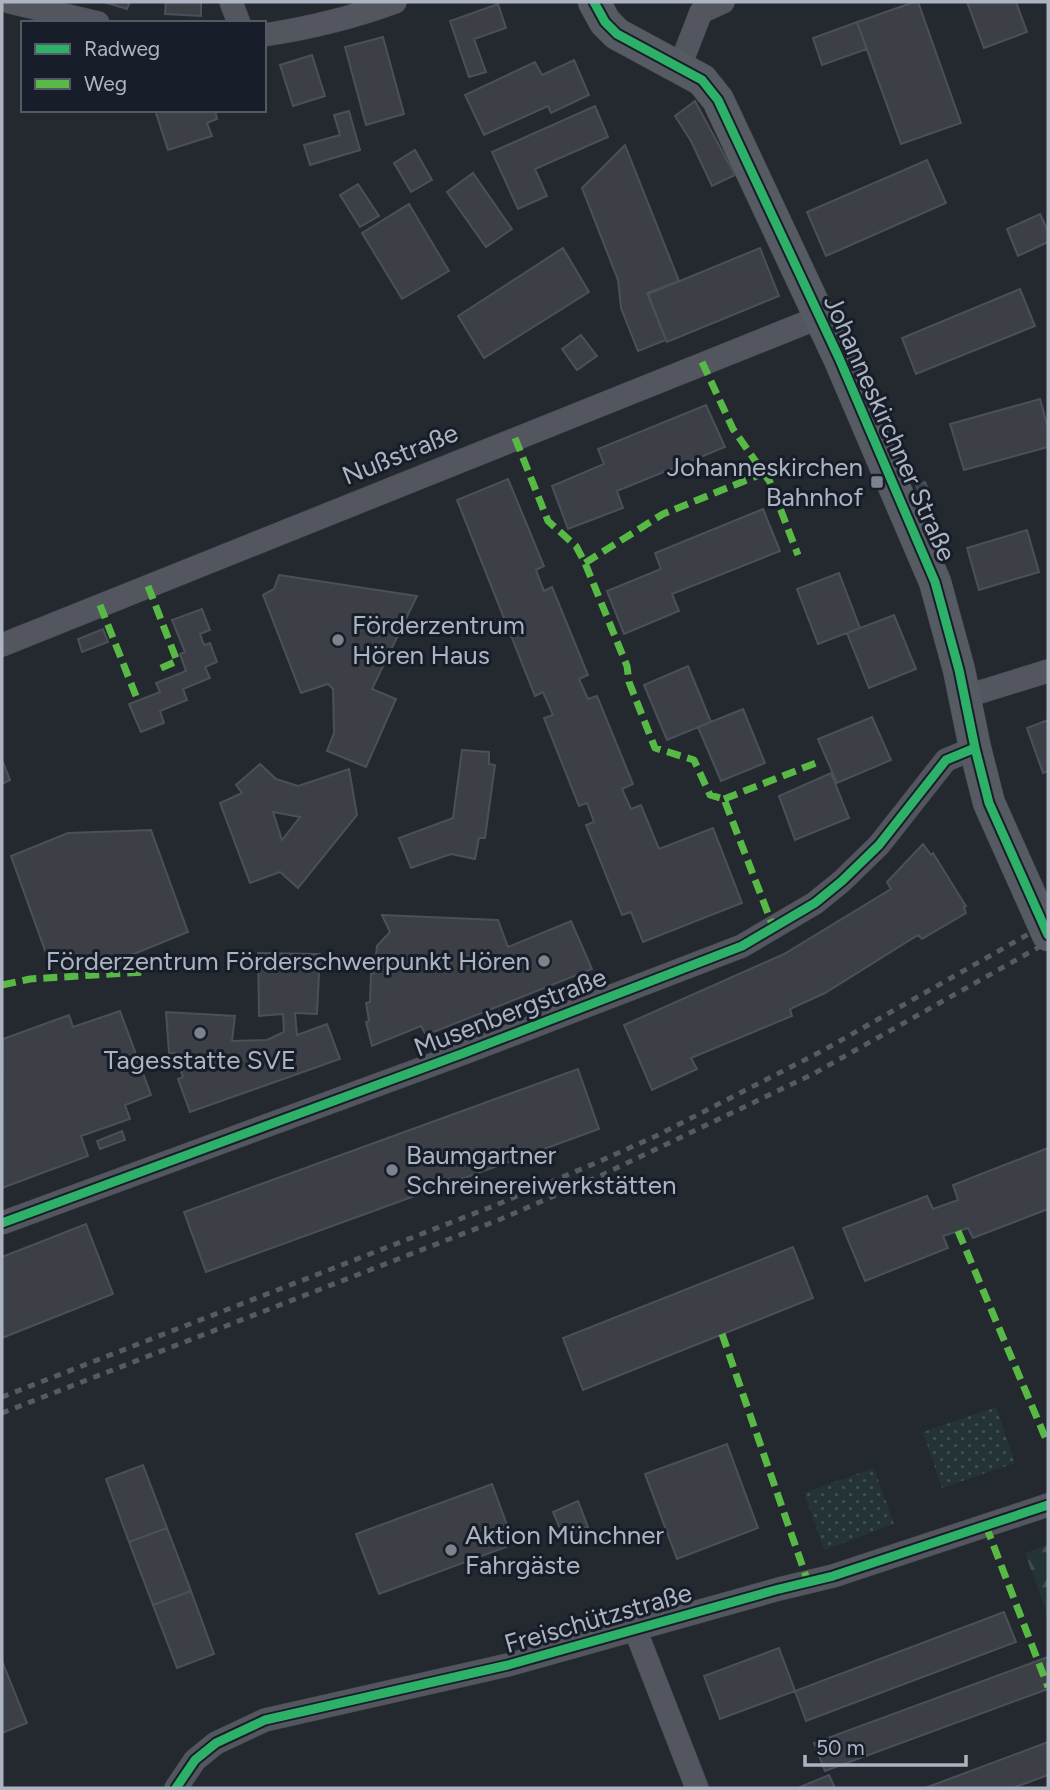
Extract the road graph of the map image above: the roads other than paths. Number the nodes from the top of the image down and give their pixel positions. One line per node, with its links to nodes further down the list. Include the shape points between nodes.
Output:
1 (10, 2): 6 (street)
2 (231, 2): 7 (street)
3 (395, 2): 8 (street, via 307,29)
4 (594, 2): 9 (street, Johanneskirchner Straße, via 617,34)
5 (723, 2): 9 (street, via 701,12)
6 (90, 21)
7 (238, 21)
8 (266, 35)
9 (680, 66): 10 (street, Johanneskirchner Straße, via 702,80 718,100)
10 (820, 317): 11 (street, Nußstraße); 13 (street, Johanneskirchner Straße, via 935,582)
11 (2, 645)
12 (1048, 671): 13 (street)
13 (964, 697): 14 (street, Johanneskirchner Straße)
14 (975, 748): 15 (street, Johanneskirchner Straße, via 989,803); 16 (street, Musenbergstraße, via 946,760 879,845 842,881 815,903 742,946)
15 (1048, 935)
16 (2, 1223)
17 (1048, 1505): 18 (street, Freischützstraße, via 833,1576)
18 (635, 1629): 19 (street, Freischützstraße, via 508,1665 265,1720 216,1743 195,1760); 20 (street)
19 (176, 1788)
20 (697, 1788)

